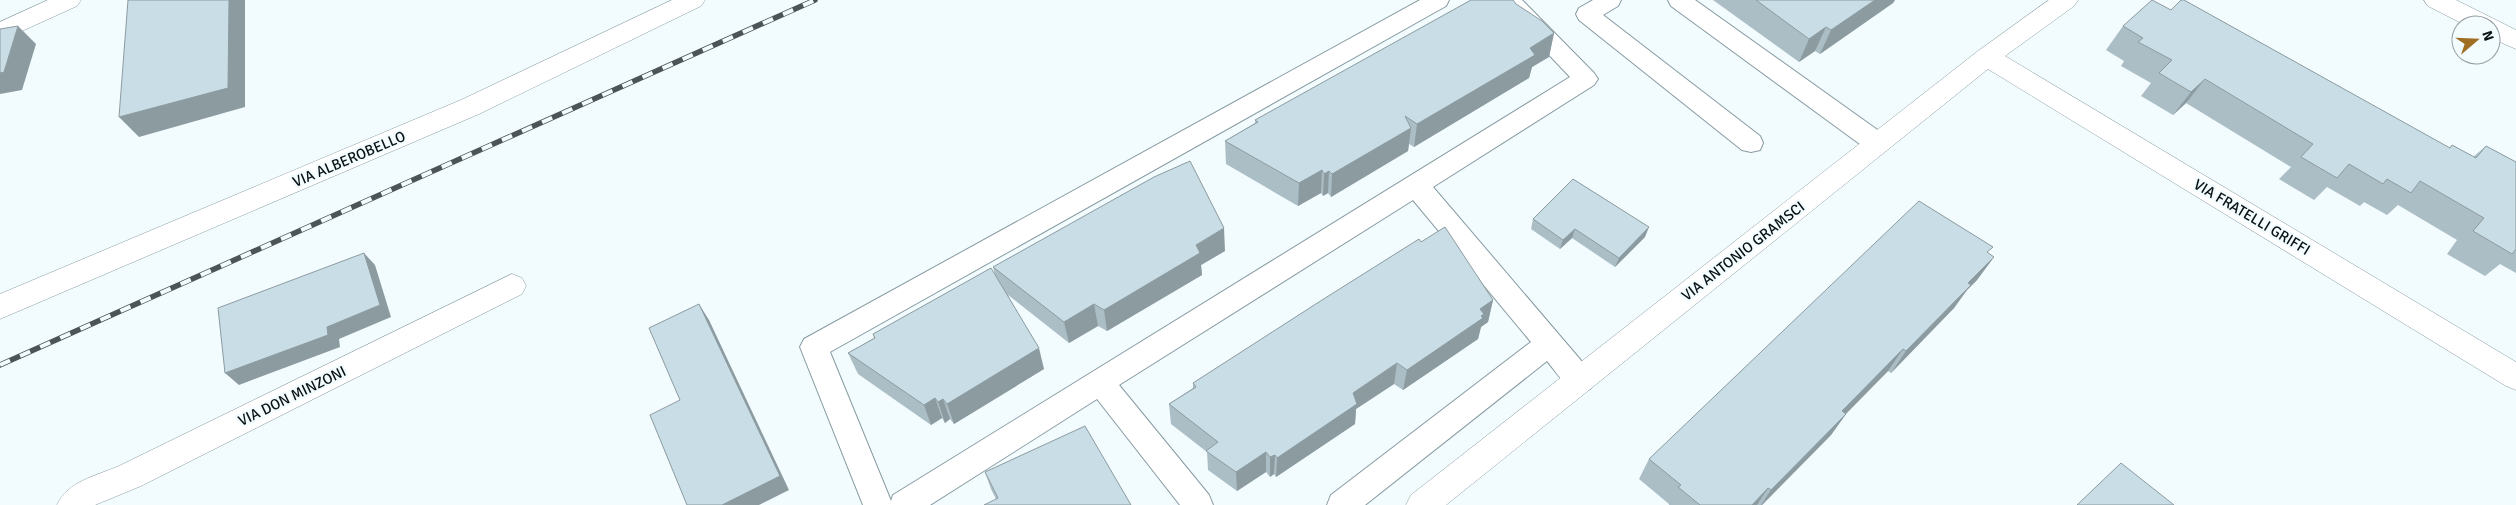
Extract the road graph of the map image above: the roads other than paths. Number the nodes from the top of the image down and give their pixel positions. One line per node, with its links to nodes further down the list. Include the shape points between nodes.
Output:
1 (69, 0): 11 (street)
2 (693, 0): 19 (street, VIA ALBEROBELLO, via 470,107)
3 (1438, 0): 25 (lane, via 814,347)
4 (1508, 0): 17 (lane, via 1586,79)
5 (1610, 0): 9 (lane)
6 (1679, 0): 16 (lane)
7 (2066, 0): 14 (street, VIA ANTONIO GRAMSCI)
8 (2436, 0): 10 (street)
9 (1580, 7): 15 (lane)
10 (2466, 15)
11 (0, 32)
12 (2501, 33): 13 (street)
13 (2516, 40)
14 (1987, 57): 16 (street, VIA ANTONIO GRAMSCI); 21 (street, VIA FRATELLI GRIFFI)
15 (1750, 143)
16 (1878, 143): 22 (street, VIA ANTONIO GRAMSCI)
17 (1416, 185): 20 (lane); 23 (lane)
18 (512, 286): 24 (street, VIA DON MINZONI, via 130,476 82,496)
19 (0, 307)
20 (1550, 344): 22 (lane); 28 (lane)
21 (2516, 377)
22 (1580, 380): 29 (street, VIA ANTONIO GRAMSCI)
23 (1100, 382): 26 (lane); 27 (lane)
24 (72, 505)
25 (878, 505)
26 (904, 505)
27 (1198, 505)
28 (1342, 505)
29 (1422, 505)

